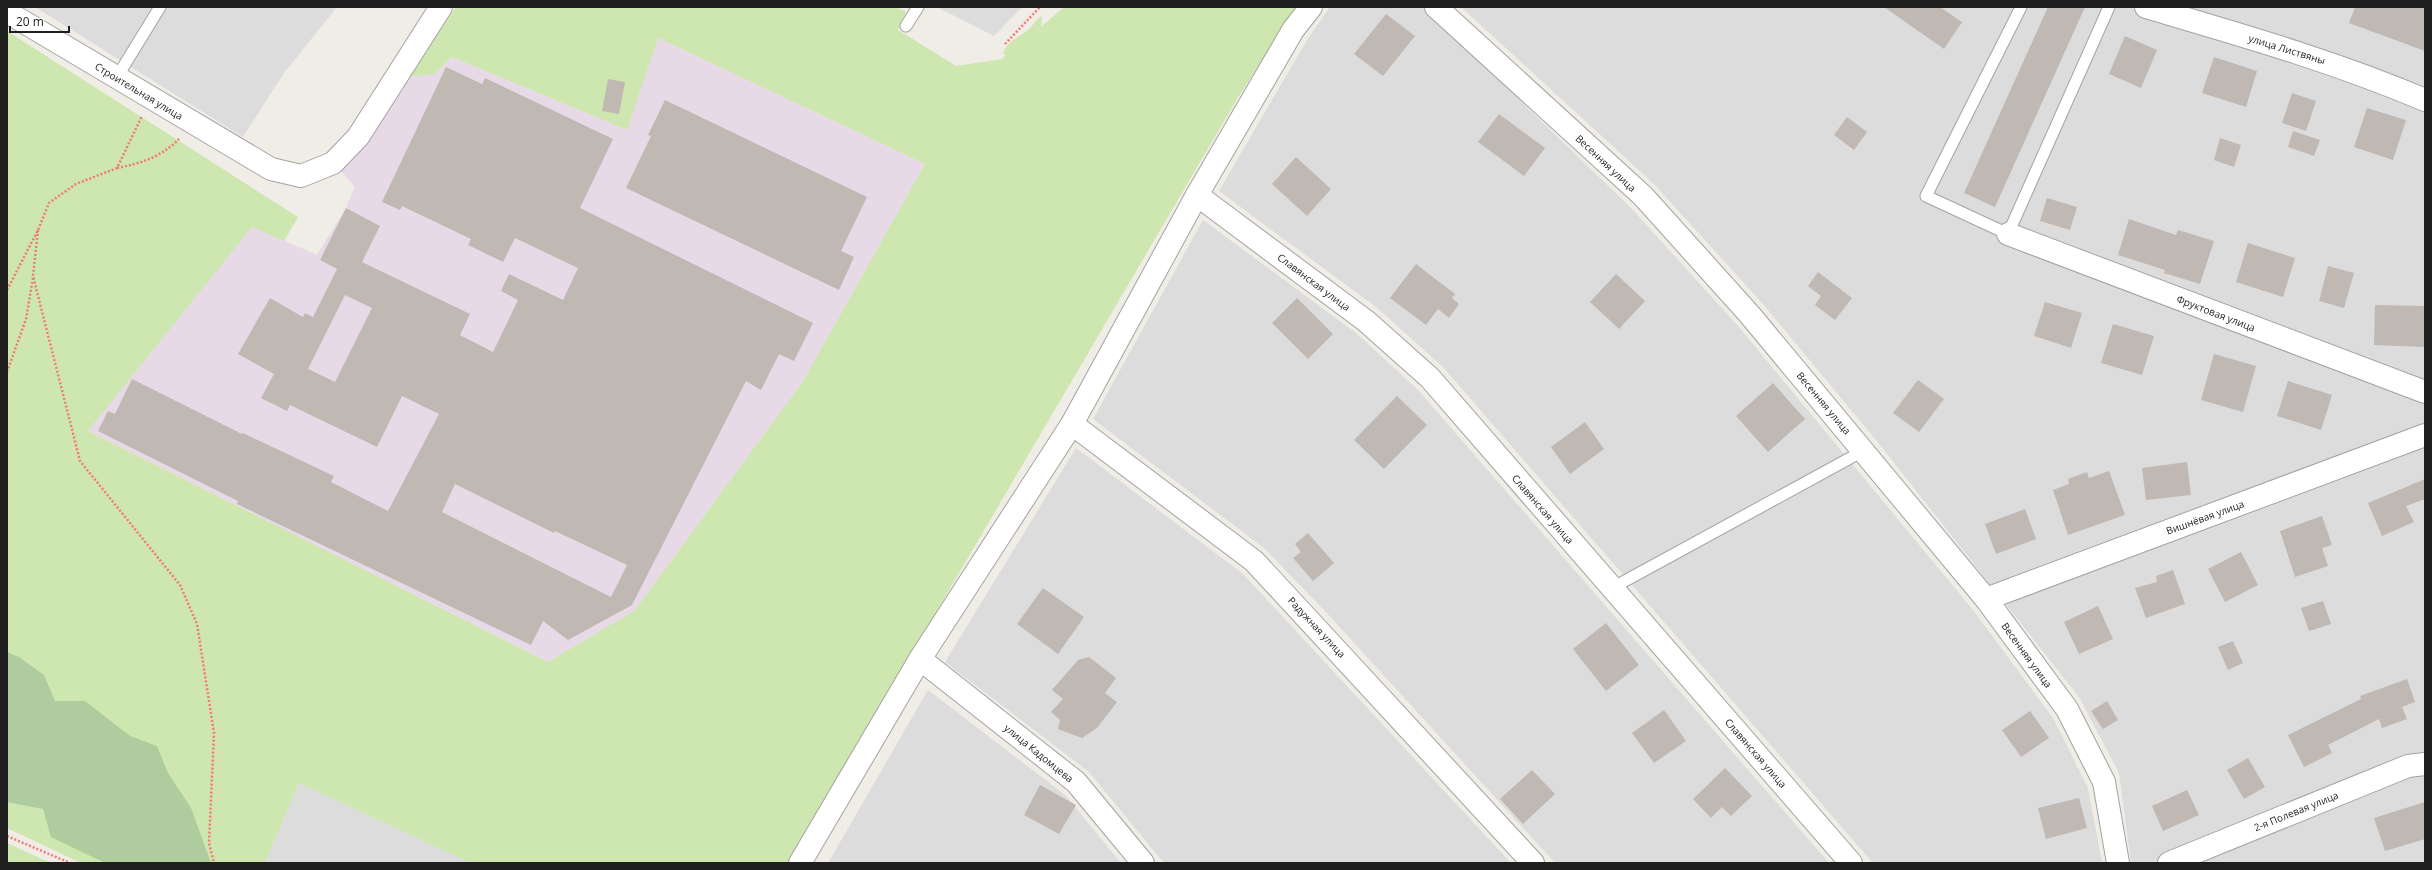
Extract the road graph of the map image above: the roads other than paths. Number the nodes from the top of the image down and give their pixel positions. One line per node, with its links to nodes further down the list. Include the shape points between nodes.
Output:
1 (160, 7): 11 (lane)
2 (441, 7): 11 (street, Строительная улица, via 358,137 333,163 302,176 271,169)
3 (918, 7): 10 (lane)
4 (1311, 7): 13 (street, via 1293,30)
5 (1436, 7): 18 (street, Весенняя улица, via 1642,196 1750,315)
6 (2022, 7): 14 (lane, via 1926,196)
7 (2109, 7): 14 (lane)
8 (2146, 7): 12 (street, улица Листвяны, via 2352,70)
9 (7, 12): 11 (street, Строительная улица)
10 (906, 26)
11 (117, 77)
12 (2425, 100)
13 (1198, 195): 16 (street); 19 (street, Славянская улица, via 1366,320 1430,378)
14 (2008, 234): 15 (street, Фруктовая улица)
15 (2425, 392)
16 (1072, 424): 21 (street); 25 (street, Радужная улица, via 1254,561)
17 (2425, 435): 20 (street, Вишнёвая улица)
18 (1863, 451): 19 (lane); 20 (street, Весенняя улица)
19 (1612, 588): 26 (street, Славянская улица)
20 (1986, 599): 27 (street, Весенняя улица, via 2067,709 2104,782)
21 (920, 659): 23 (street); 24 (street, улица Кадомцева, via 1076,782)
22 (2425, 764): 28 (street, 2-я Полевая улица, via 2408,766)
23 (800, 863)
24 (1143, 863)
25 (1533, 863)
26 (1851, 863)
27 (2118, 863)
28 (2169, 863)

